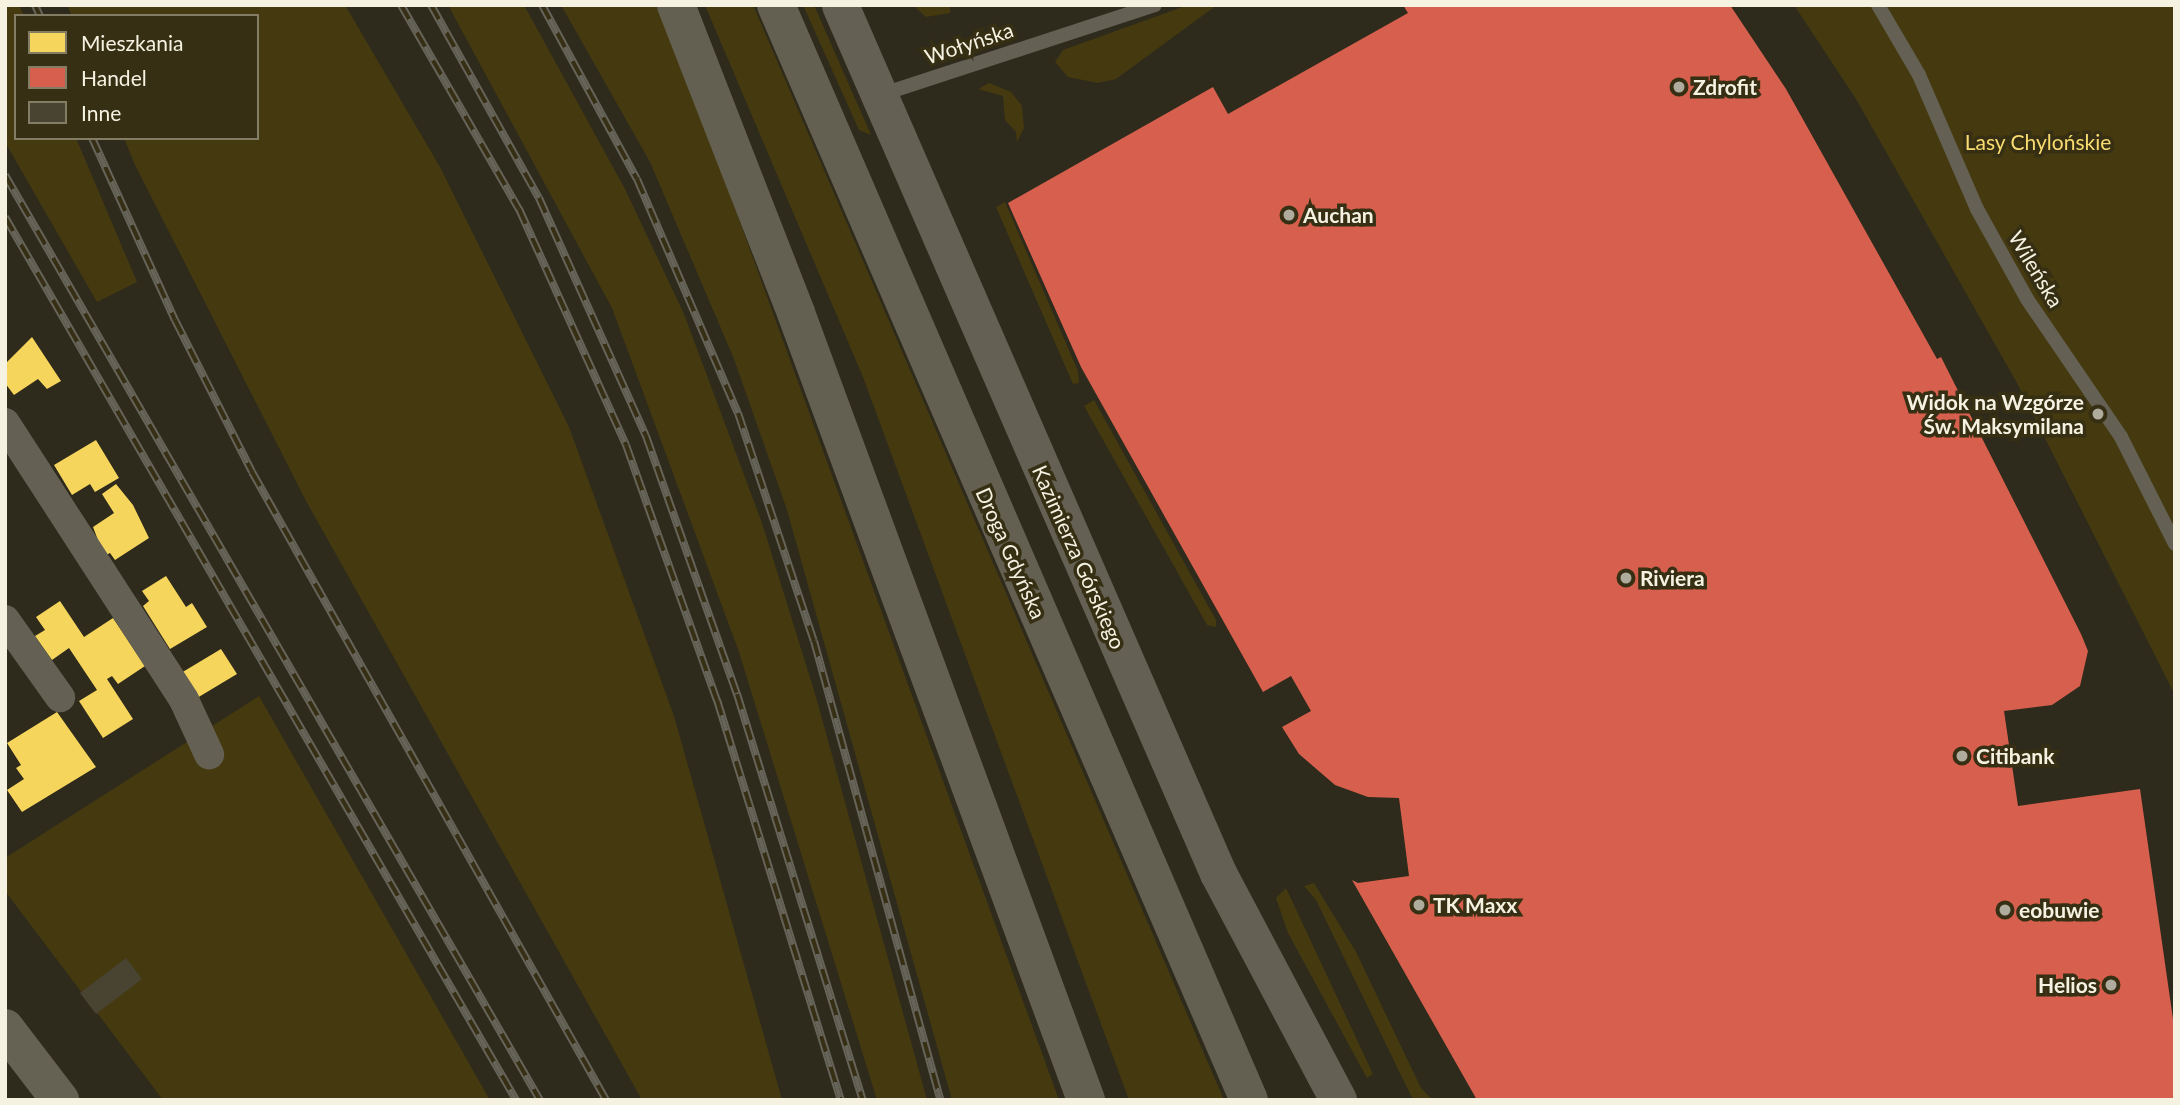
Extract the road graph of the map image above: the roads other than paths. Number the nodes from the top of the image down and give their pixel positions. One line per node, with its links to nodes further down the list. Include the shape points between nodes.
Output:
1 (676, 5): 14 (main road, via 796,313)
2 (776, 5): 15 (main road, Droga Gdyńska)
3 (840, 5): 6 (street, Kazimierza Górskiego)
4 (1154, 5): 6 (lane, Wołyńska)
5 (1878, 5): 8 (lane, Wileńska, via 1910,57 1977,209 2008,265 2121,437)
6 (877, 96): 16 (street, Kazimierza Górskiego, via 1218,873)
7 (11, 439): 11 (street, via 184,700)
8 (2175, 544)
9 (5, 620): 10 (street)
10 (60, 697)
11 (209, 754)
12 (5, 1028): 13 (main road)
13 (60, 1100)
14 (1086, 1100)
15 (1249, 1100)
16 (1338, 1100)

